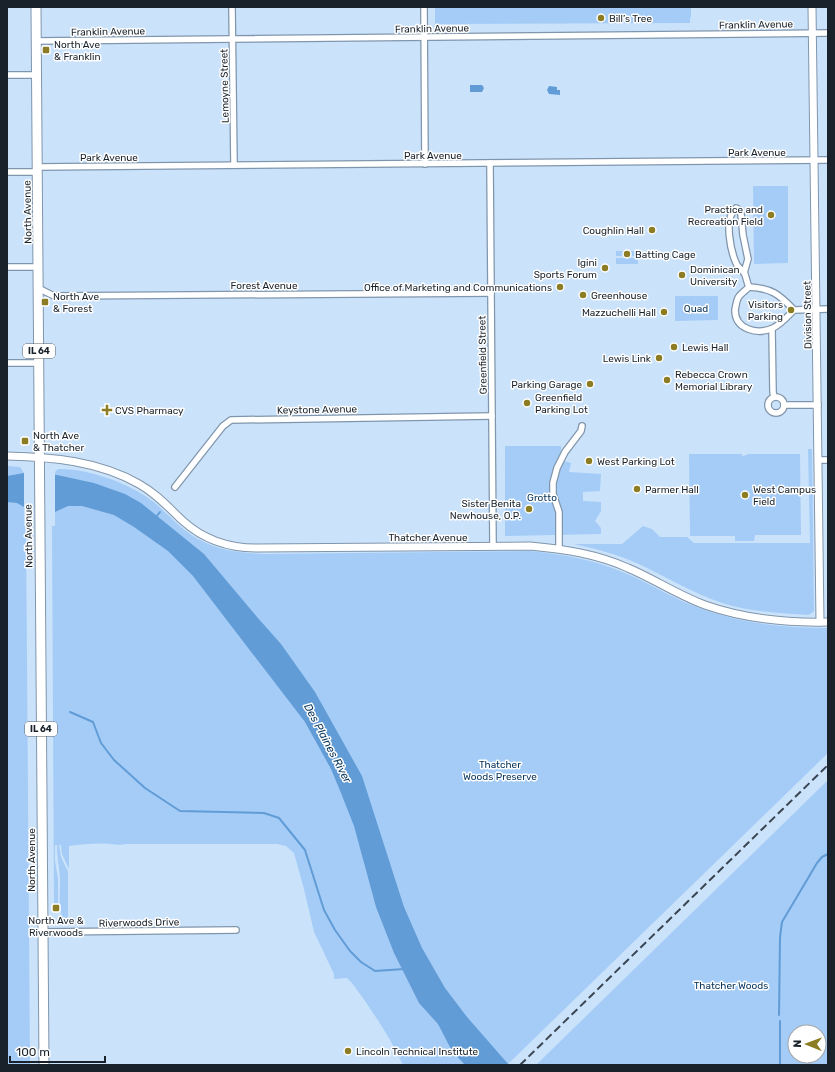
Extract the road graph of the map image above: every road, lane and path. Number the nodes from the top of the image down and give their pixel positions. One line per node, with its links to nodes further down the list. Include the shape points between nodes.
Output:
1 (36, 7): 9 (main road, North Avenue / IL 64)
2 (232, 7): 8 (street, Lemoyne Street)
3 (424, 7): 7 (street)
4 (812, 7): 5 (street, Division Street)
5 (812, 33): 6 (street, Franklin Avenue); 7 (street, Franklin Avenue); 12 (street, Division Street)
6 (828, 33)
7 (424, 37): 8 (street, Franklin Avenue); 15 (street)
8 (233, 39): 9 (street, Franklin Avenue); 16 (street, Lemoyne Street)
9 (36, 41): 11 (main road, North Avenue / IL 64)
10 (7, 75): 11 (street)
11 (37, 75): 17 (main road, North Avenue / IL 64)
12 (814, 160): 13 (street, Park Avenue); 14 (street, Park Avenue); 25 (street, Division Street)
13 (828, 160)
14 (490, 163): 15 (street, Park Avenue); 24 (street, Greenfield Street)
15 (425, 164): 16 (street, Park Avenue)
16 (234, 165): 17 (street, Park Avenue)
17 (37, 169): 18 (street, Park Avenue); 20 (main road, North Avenue / IL 64)
18 (7, 172)
19 (7, 267): 20 (street)
20 (38, 267): 23 (main road, North Avenue / IL 64)
21 (744, 273): 21 (street, via 748,259 741,214 736,208 732,211 729,225 731,244 738,267); 22 (street)
22 (749, 287): 27 (street, via 770,290 778,294); 28 (street, via 738,297 736,303 735,314 738,322 746,329 755,331)
23 (38, 288): 24 (street, Forest Avenue, via 54,296); 29 (main road, North Avenue / IL 64)
24 (490, 293): 34 (street, Greenfield Street)
25 (817, 309): 26 (street); 27 (street); 33 (street, Division Street)
26 (828, 309)
27 (794, 310): 28 (street)
28 (772, 329): 31 (street)
29 (38, 363): 30 (street); 37 (main road, North Avenue / IL 64)
30 (7, 364)
31 (774, 398): 32 (street, via 781,399); 32 (street, via 770,400 769,405 772,411 779,412 783,410)
32 (784, 405): 33 (street)
33 (818, 405): 38 (street, Division Street)
34 (492, 416): 40 (street, Keystone Avenue, via 231,420 223,426); 41 (street, Greenfield Street)
35 (582, 426): 42 (street, via 565,452 553,483 553,494 559,512)
36 (7, 456): 37 (street, Thatcher Avenue)
37 (39, 458): 41 (street, Thatcher Avenue, via 88,464 122,476 158,496 192,528 218,542 233,546); 46 (main road, North Avenue / IL 64)
38 (819, 460): 39 (street); 43 (street, Division Street)
39 (828, 460)
40 (175, 487)
41 (493, 546): 42 (street, Thatcher Avenue)
42 (559, 549): 43 (street, Thatcher Avenue, via 612,562 688,598 740,615 785,622)
43 (820, 622): 44 (street, Thatcher Avenue)
44 (828, 622)
45 (236, 930): 46 (street, Riverwoods Drive)
46 (43, 932): 47 (main road, North Avenue / IL 64)
47 (44, 1065)

